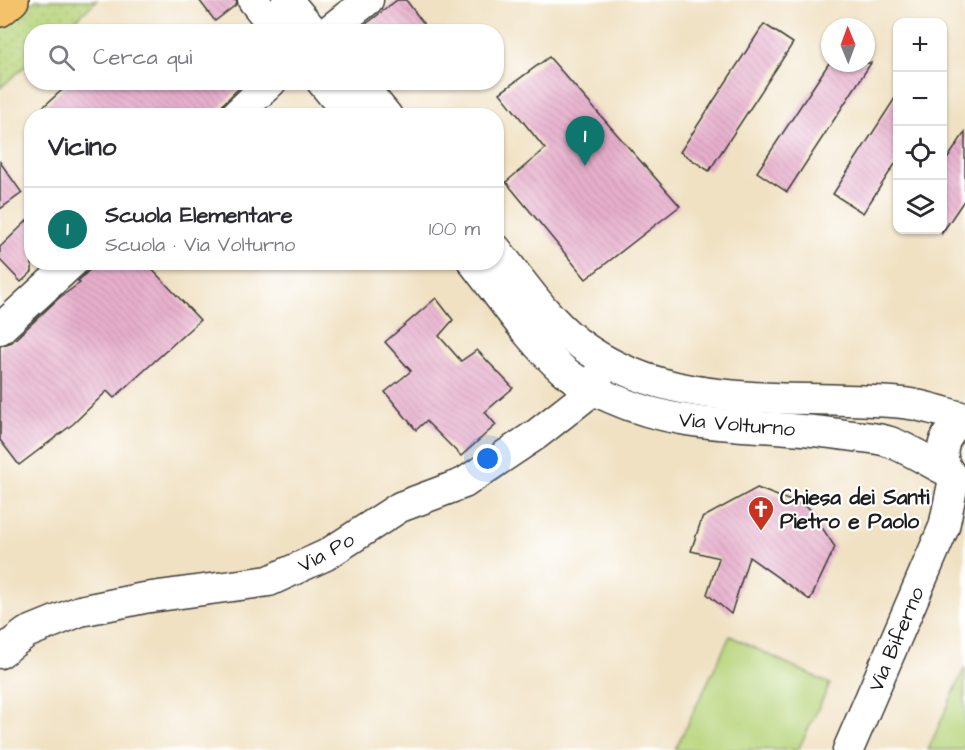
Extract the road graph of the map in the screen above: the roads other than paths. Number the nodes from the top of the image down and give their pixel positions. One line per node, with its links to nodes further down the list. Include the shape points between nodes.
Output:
1 (12, 0): 5 (main road)
2 (253, 0): 6 (street)
3 (287, 0): 7 (street)
4 (368, 0): 8 (street)
5 (0, 10)
6 (272, 24)
7 (307, 24)
8 (337, 24)
9 (263, 90): 12 (street)
10 (329, 90): 13 (street)
11 (365, 90): 14 (street)
12 (243, 108)
13 (343, 108)
14 (380, 108)
15 (504, 259): 19 (street, Via Volturno, via 548,314 576,341)
16 (64, 270): 18 (street)
17 (479, 270): 20 (street, Via Volturno, via 537,344 565,371)
18 (0, 329)
19 (604, 360): 20 (street); 21 (street, Via Volturno, via 673,387 708,393 905,403)
20 (593, 390): 22 (street, Via Volturno, via 653,414 697,423 804,429 889,442); 23 (street, Via Po, via 464,483 400,507 326,555 269,581 80,611 26,633)
21 (965, 419): 22 (street, Via Volturno, via 950,430 942,450 943,461)
22 (958, 483): 24 (street, Via Biferno, via 944,527)
23 (0, 653)
24 (848, 750)

